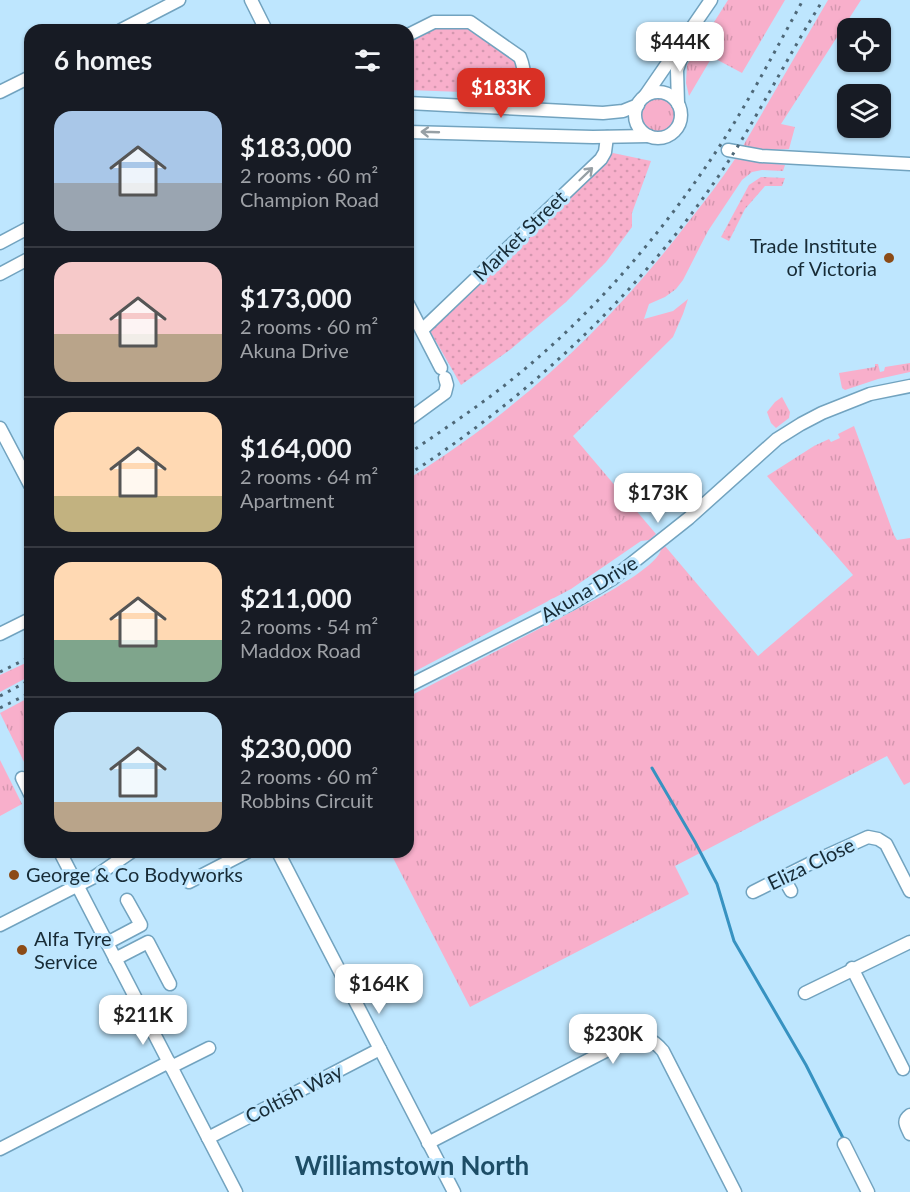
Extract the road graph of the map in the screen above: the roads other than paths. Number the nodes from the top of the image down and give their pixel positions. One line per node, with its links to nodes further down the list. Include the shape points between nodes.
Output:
1 (251, 0): 5 (street)
2 (172, 2): 4 (street)
3 (706, 2): 7 (street)
4 (132, 24)
5 (263, 24)
6 (414, 32): 13 (street, via 443,21 478,26 520,57 525,84)
7 (691, 32): 10 (street); 12 (street, via 677,65)
8 (24, 79): 9 (street)
9 (0, 92)
10 (641, 101): 12 (street, via 654,93 664,93); 13 (street, via 623,111 603,113); 15 (street, via 637,123)
11 (414, 103): 13 (street)
12 (678, 104): 15 (street, via 681,119 675,130 665,137)
13 (522, 108)
14 (414, 132): 16 (street, one-way to 14)
15 (649, 136): 16 (street)
16 (607, 137): 24 (street, Market Street, one-way to 16, via 599,161)
17 (728, 150): 18 (street, via 761,156)
18 (910, 164)
19 (24, 231): 20 (street)
20 (0, 243)
21 (24, 261): 22 (street)
22 (0, 274)
23 (414, 315): 24 (street)
24 (422, 330): 26 (street, via 447,385 445,393)
25 (910, 386): 31 (street, Akuna Drive, via 870,394 801,424 777,439 689,518 612,579)
26 (414, 416)
27 (0, 428): 28 (street)
28 (24, 474)
29 (24, 621): 30 (street)
30 (0, 634)
31 (414, 683)
32 (22, 778): 33 (street)
33 (24, 782)
34 (63, 858): 40 (street)
35 (123, 858): 40 (street)
36 (235, 858): 39 (street)
37 (281, 858): 53 (street)
38 (783, 877): 41 (street); 42 (street, Eliza Close, via 871,837 886,844); 43 (street, Eliza Close)
39 (189, 882)
40 (77, 886): 45 (street); 47 (street)
41 (791, 891)
42 (910, 891)
43 (753, 892)
44 (128, 900): 47 (street, via 141,925)
45 (0, 925)
46 (909, 942): 49 (street)
47 (107, 943): 48 (street)
48 (115, 958): 50 (street, via 148,942); 54 (street)
49 (852, 968): 51 (street); 55 (street)
50 (170, 984)
51 (805, 993)
52 (209, 1048): 54 (street)
53 (380, 1049): 58 (street, Coltish Way); 59 (street)
54 (170, 1065): 58 (street); 61 (street)
55 (902, 1070)
56 (910, 1115): 57 (street, via 904,1123)
57 (910, 1134)
58 (208, 1138): 62 (street)
59 (428, 1143): 63 (street); 64 (street, via 627,1040 647,1037 663,1052)
60 (844, 1144): 65 (street)
61 (0, 1149)
62 (236, 1192)
63 (454, 1192)
64 (735, 1192)
65 (868, 1192)

